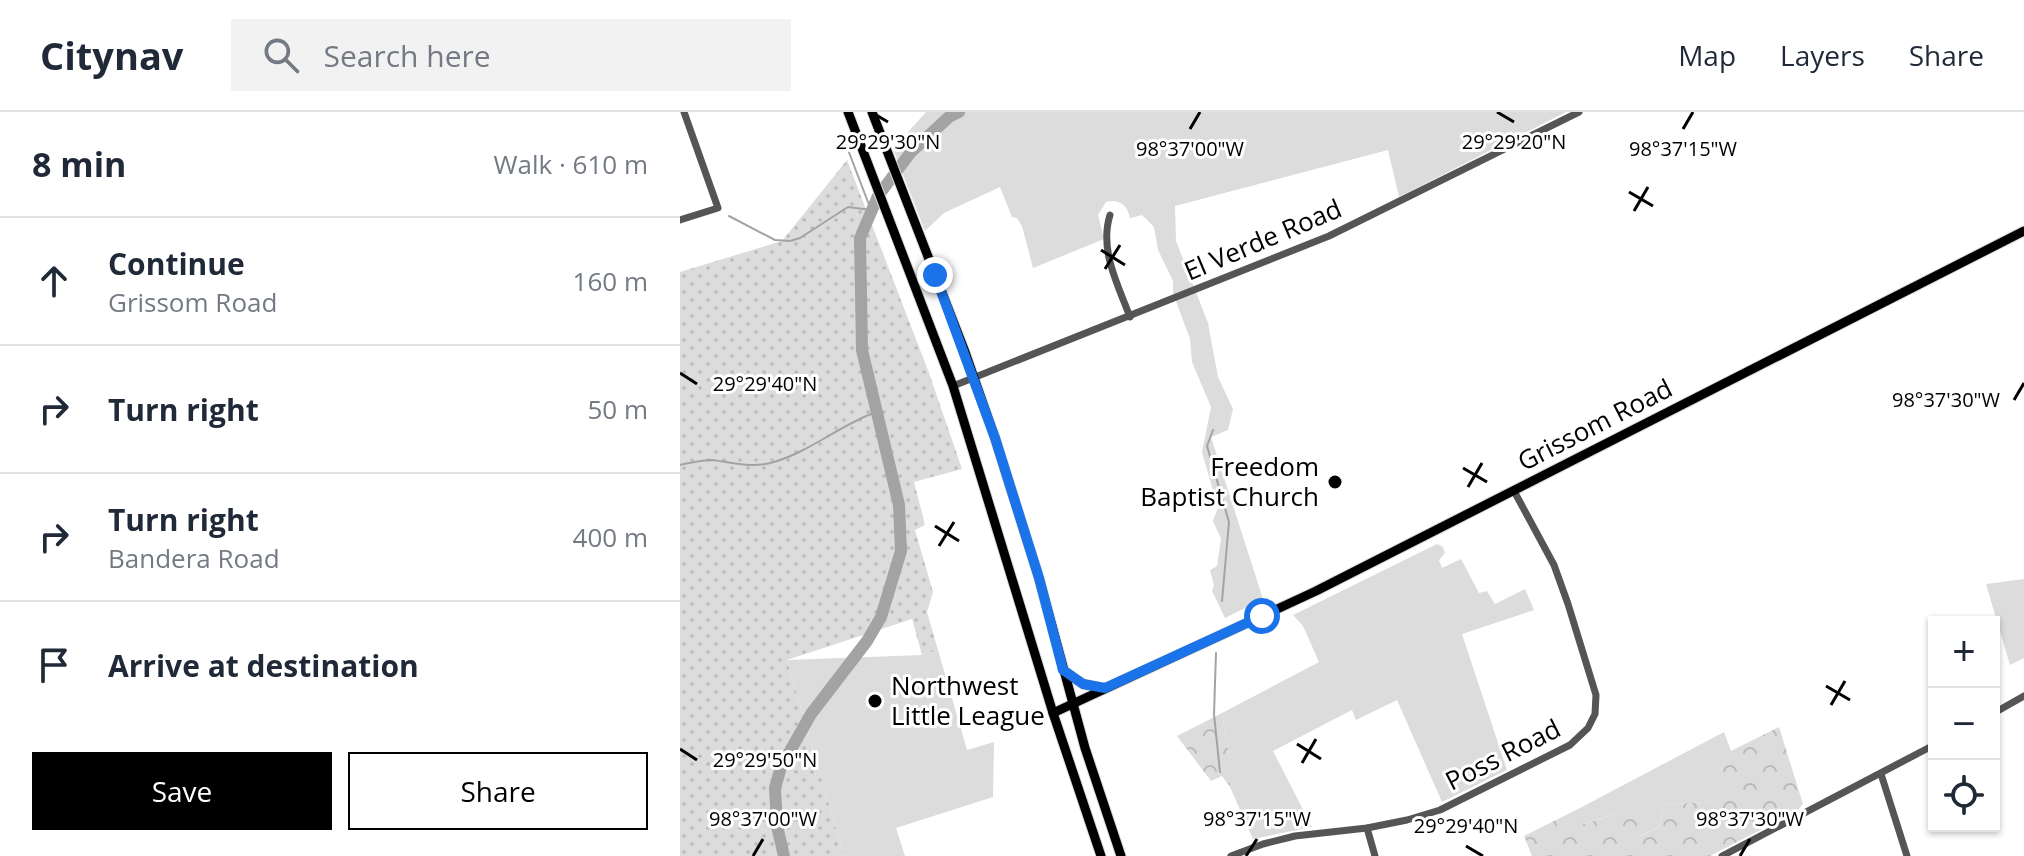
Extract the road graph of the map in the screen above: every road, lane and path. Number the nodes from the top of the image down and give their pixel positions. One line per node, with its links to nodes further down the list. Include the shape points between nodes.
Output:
1 (848, 112): 10 (main road)
2 (872, 112): 9 (main road)
3 (1579, 112): 8 (street, El Verde Road, via 1329,236)
4 (684, 118): 6 (street, via 718,208)
5 (1110, 215): 8 (street, via 1105,239)
6 (680, 220)
7 (2024, 231): 11 (main road, Grissom Road)
8 (1130, 317): 9 (street, El Verde Road)
9 (974, 378): 10 (street, El Verde Road); 12 (main road)
10 (953, 386): 17 (main road)
11 (1514, 491): 13 (main road, Grissom Road, via 1311,594); 20 (street, Poss Road, via 1554,565 1568,604 1596,695 1592,721 1570,745 1440,810)
12 (1063, 670): 13 (main road, via 1083,684); 15 (main road)
13 (1105, 688): 15 (main road, Grissom Road)
14 (2024, 696): 16 (street)
15 (1073, 704): 17 (main road, Grissom Road); 22 (main road)
16 (2000, 710)
17 (1053, 713): 21 (main road)
18 (1928, 748): 19 (street)
19 (1881, 774): 25 (street); 26 (street)
20 (1367, 828): 23 (street, Poss Road, via 1298,836); 24 (street)
21 (1101, 856)
22 (1121, 856)
23 (1231, 856)
24 (1375, 856)
25 (1722, 856)
26 (1907, 856)

